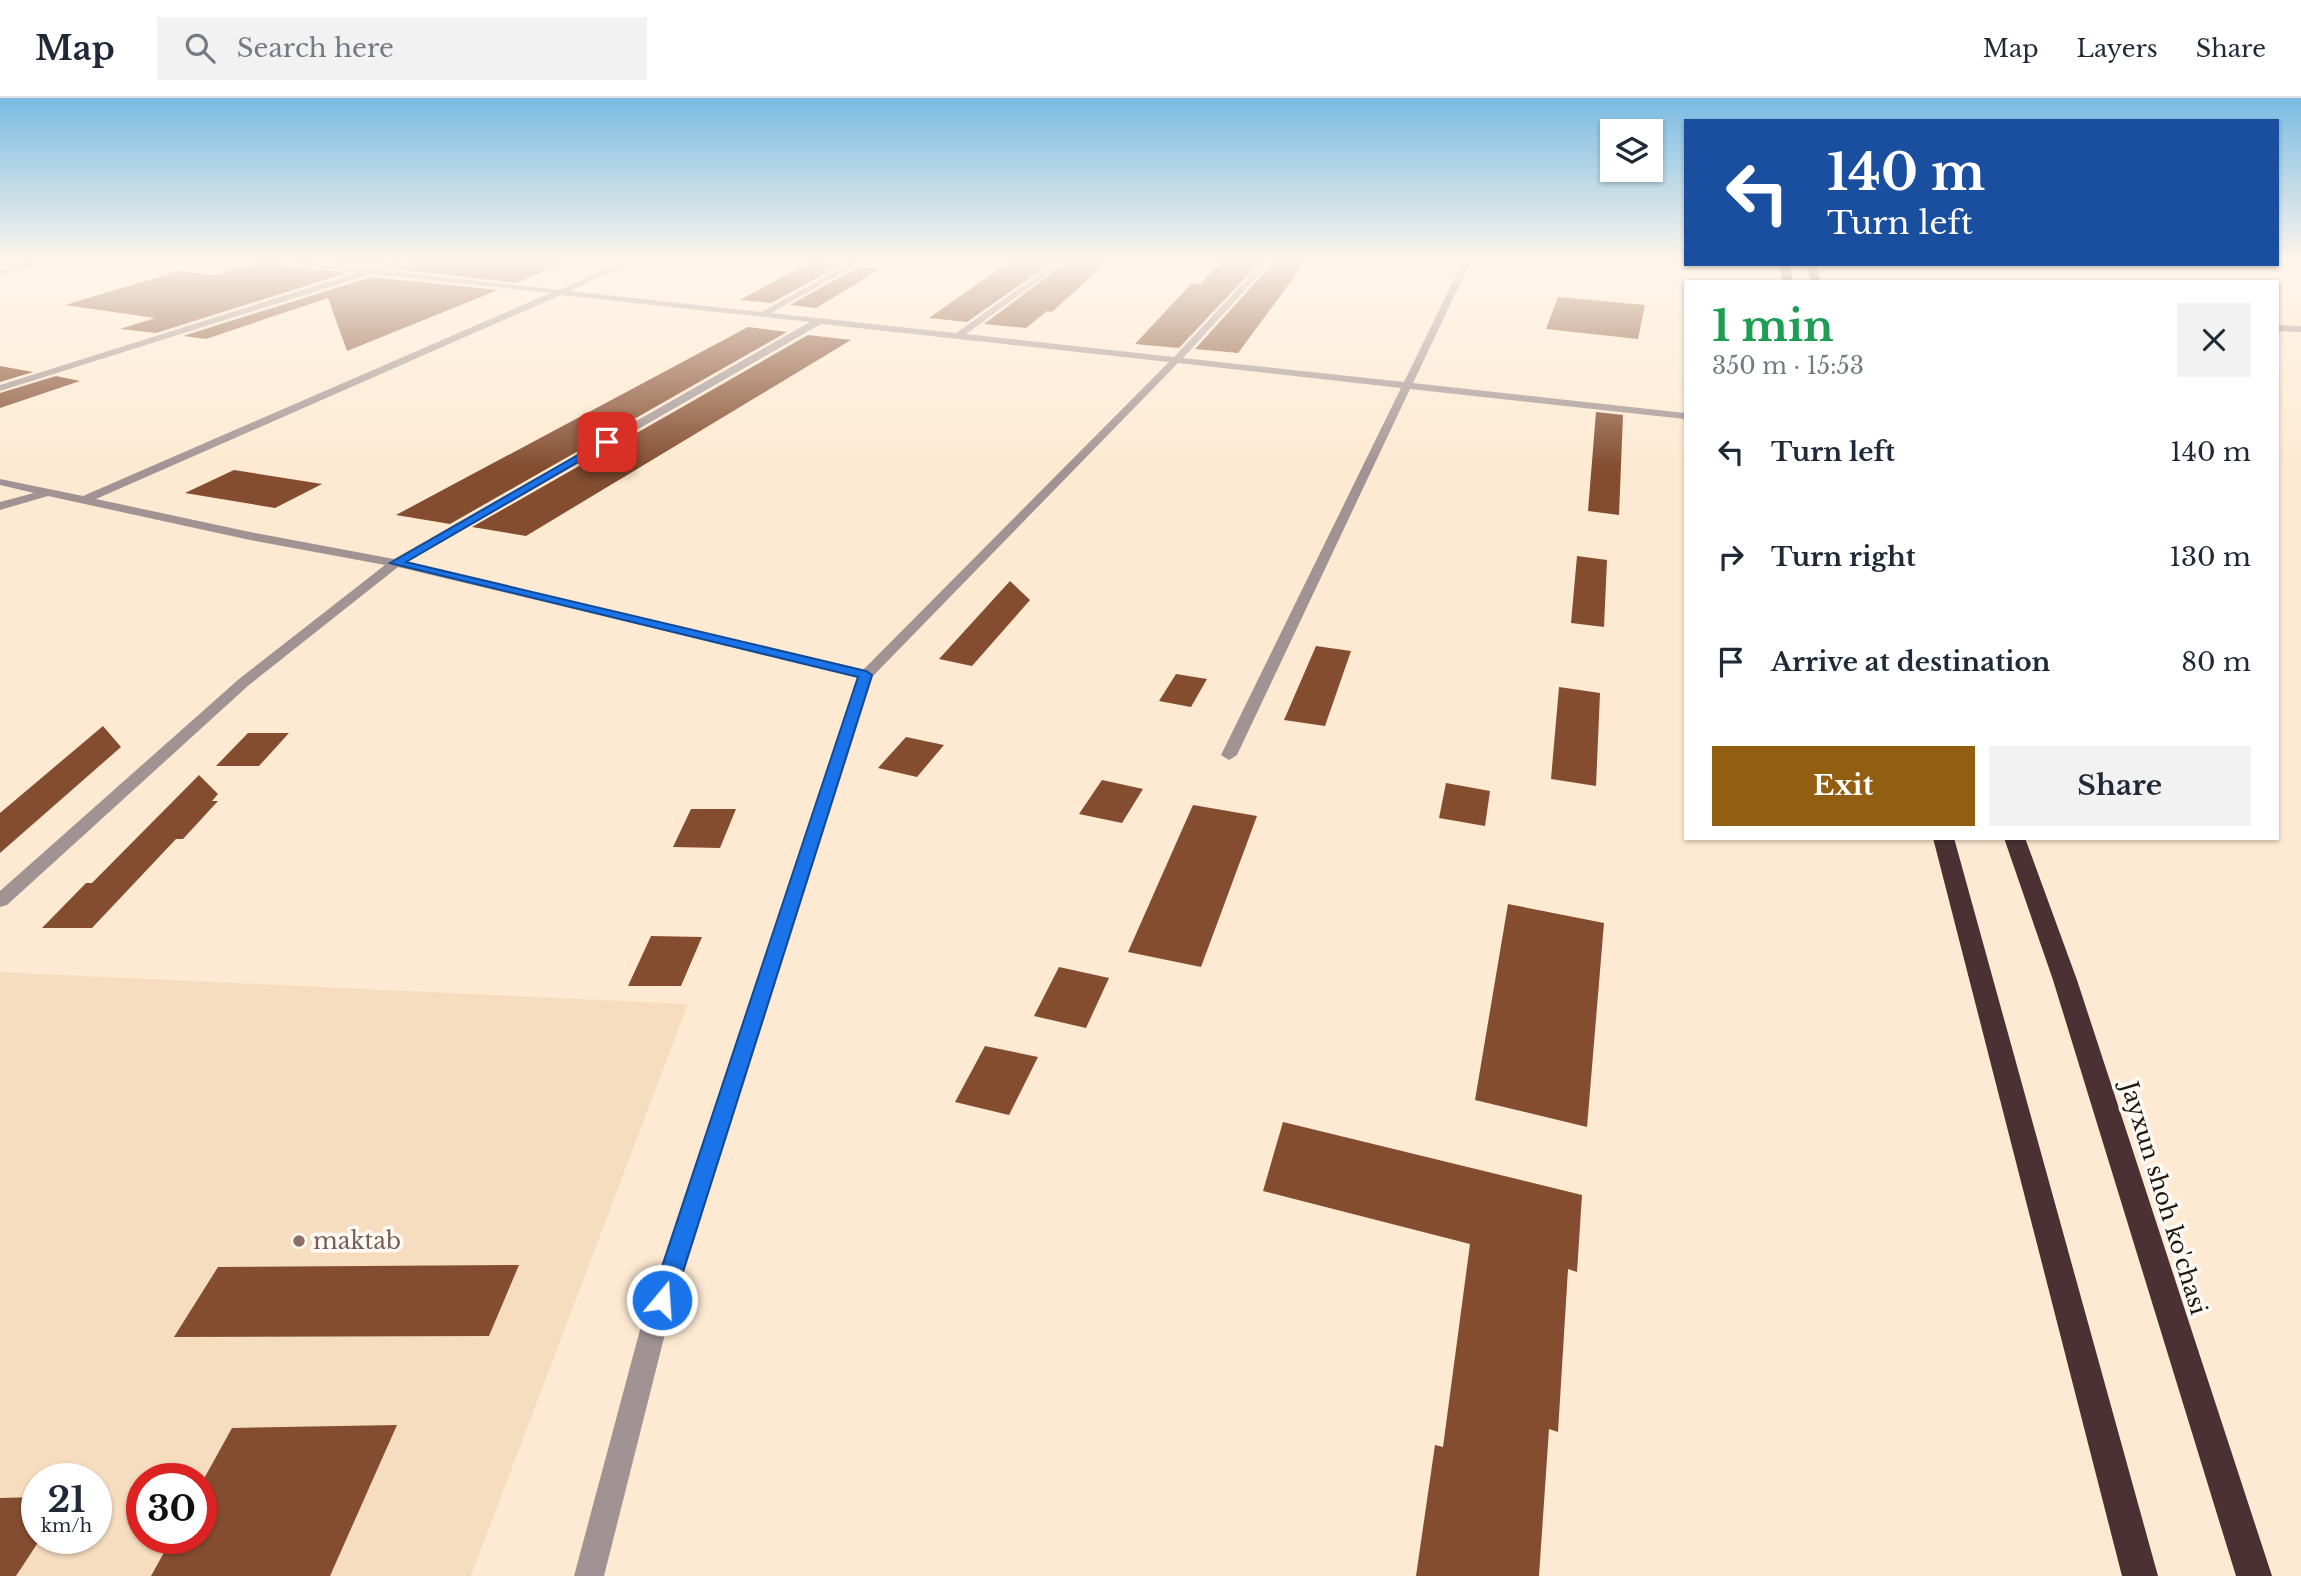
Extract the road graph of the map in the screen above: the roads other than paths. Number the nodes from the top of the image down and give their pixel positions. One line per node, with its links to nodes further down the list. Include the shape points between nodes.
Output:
1 (185, 330): 11 (street)
2 (470, 330): 15 (street)
3 (803, 330): 17 (street)
4 (916, 330): 8 (street)
5 (966, 330): 8 (street)
6 (1205, 330): 9 (street)
7 (1433, 330): 10 (street)
8 (960, 334): 9 (street)
9 (1177, 360): 10 (street); 18 (street)
10 (1406, 385): 12 (street); 19 (street)
11 (0, 388)
12 (1684, 416)
13 (0, 482): 14 (street)
14 (47, 493): 15 (street); 16 (street)
15 (85, 499): 17 (street)
16 (0, 506)
17 (396, 563): 18 (street); 22 (street, via 244,682)
18 (866, 675): 23 (street, via 654,1326)
19 (1229, 755)
20 (1944, 840): 24 (highway)
21 (2015, 840): 25 (highway, Jayxun shoh ko'chasi, via 2065,980)
22 (0, 901)
23 (589, 1576)
24 (2140, 1576)
25 (2254, 1576)

